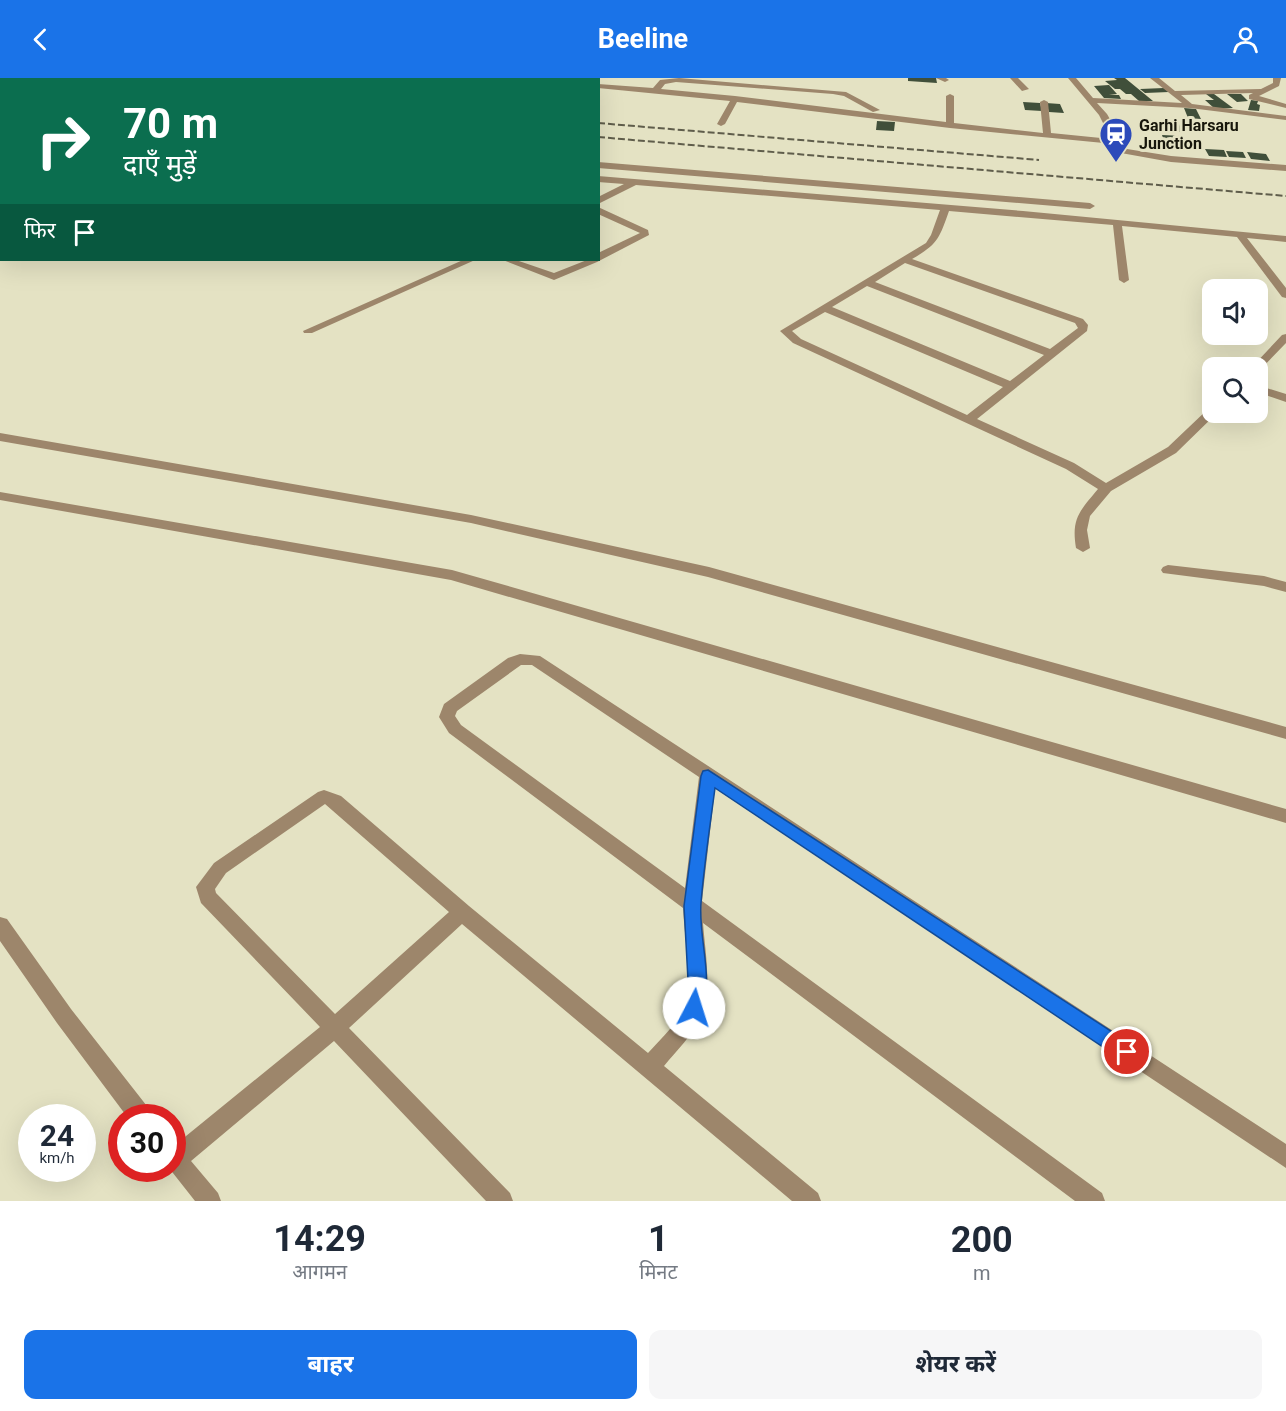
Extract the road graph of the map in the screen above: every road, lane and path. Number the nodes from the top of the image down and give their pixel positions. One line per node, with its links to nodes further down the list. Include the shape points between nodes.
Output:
1 (1014, 78): 7 (street)
2 (1072, 78): 15 (street)
3 (1154, 78): 11 (street)
4 (1277, 78): 10 (street, via 1275,84)
5 (727, 84): 8 (street, via 668,80); 9 (street); 12 (street)
6 (600, 86): 8 (street)
7 (1026, 89)
8 (656, 90): 12 (street)
9 (804, 90): 17 (street); 20 (street, via 846,94)
10 (1261, 91): 11 (street); 19 (street, via 1252,97)
11 (1175, 93): 18 (street)
12 (718, 96): 14 (street)
13 (950, 96): 23 (street)
14 (735, 98): 17 (street); 22 (street)
15 (1091, 100): 18 (street); 25 (street)
16 (1044, 102): 24 (street)
17 (791, 104): 20 (street)
18 (1190, 106): 21 (street)
19 (1286, 106)
20 (896, 118): 23 (street)
21 (1286, 118)
22 (721, 124)
23 (950, 126): 24 (street)
24 (1047, 136): 25 (street)
25 (1118, 142): 27 (street, via 1124,151 1142,155)
26 (600, 165): 31 (street)
27 (1286, 168)
28 (600, 178): 29 (street)
29 (636, 182): 30 (street); 32 (street)
30 (600, 200)
31 (1090, 206)
32 (945, 208): 34 (street); 38 (street, via 929,245)
33 (600, 211): 37 (street, via 645,232)
34 (1117, 224): 35 (street); 44 (street)
35 (1239, 234): 36 (street); 43 (street)
36 (1286, 239)
37 (600, 256)
38 (905, 260): 45 (street); 50 (street, via 1079,321 1083,329)
39 (468, 261): 48 (street)
40 (511, 261): 41 (street, via 554,277)
41 (592, 261)
42 (1286, 272): 43 (street)
43 (1269, 273): 46 (street)
44 (1124, 280)
45 (866, 282): 47 (street); 50 (street)
46 (1286, 295)
47 (825, 308): 52 (street); 55 (street, via 786,331 798,341)
48 (308, 331)
49 (1286, 337): 51 (street)
50 (1052, 354): 52 (street)
51 (1267, 357)
52 (1011, 386): 55 (street)
53 (1268, 392): 54 (street)
54 (1286, 398)
55 (968, 420): 58 (street, via 1070,466)
56 (1202, 422): 58 (street, via 1172,450)
57 (0, 437): 63 (street, via 471,519 709,572)
58 (1106, 488): 60 (street, via 1084,515 1080,530)
59 (0, 496): 65 (street, via 452,575)
60 (1083, 548)
61 (1168, 570): 62 (street)
62 (1286, 587)
63 (1286, 734)
64 (708, 776): 66 (street); 66 (street, via 536,660 513,662 455,702 447,717 455,729); 73 (street)
65 (1286, 816)
66 (692, 906): 70 (street, via 697,980 694,1008); 78 (street)
67 (462, 912): 69 (street); 69 (street, via 329,799 318,800 220,868 205,886 208,897); 70 (street)
68 (0, 925): 71 (street)
69 (335, 1027): 72 (street); 76 (street)
70 (649, 1068): 77 (street)
71 (131, 1104)
72 (186, 1147)
73 (1286, 1157)
74 (186, 1172): 75 (street)
75 (210, 1201)
76 (502, 1201)
77 (810, 1201)
78 (1094, 1201)

